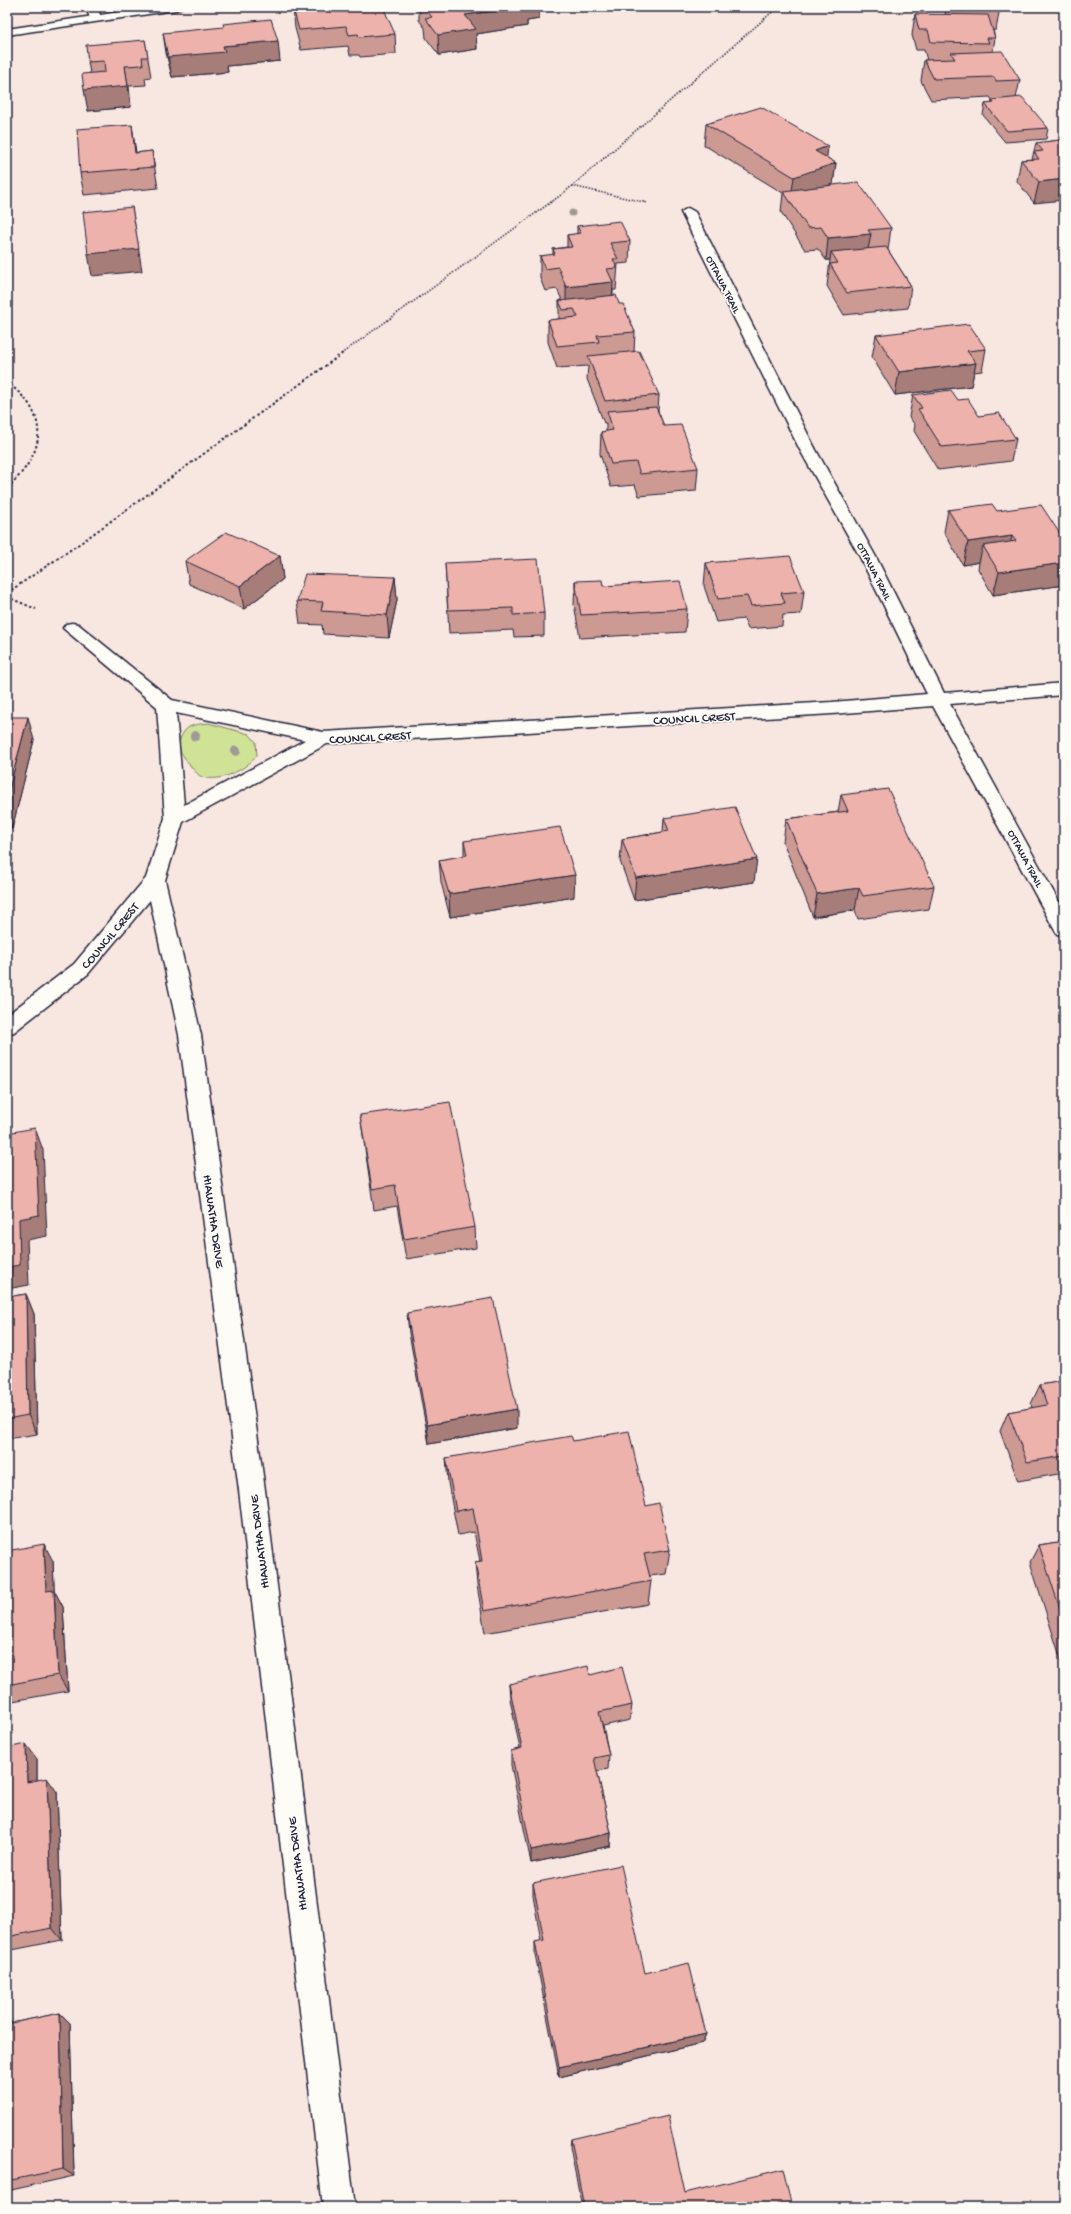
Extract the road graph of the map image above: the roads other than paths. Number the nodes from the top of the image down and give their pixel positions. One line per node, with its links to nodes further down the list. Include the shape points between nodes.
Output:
1 (92, 7): 3 (street)
2 (176, 7): 3 (street)
3 (96, 19): 4 (street)
4 (7, 32)
5 (688, 212): 8 (street, OTTAWA TRAIL, via 808,450 868,557)
6 (72, 628): 9 (street, COUNCIL CREST)
7 (1064, 689): 8 (street, COUNCIL CREST)
8 (939, 700): 10 (street, COUNCIL CREST); 13 (street, OTTAWA TRAIL)
9 (166, 705): 10 (street, COUNCIL CREST); 11 (street, COUNCIL CREST)
10 (323, 738): 11 (street, COUNCIL CREST)
11 (175, 818): 12 (street, COUNCIL CREST)
12 (155, 880): 14 (street, COUNCIL CREST, via 81,969); 15 (street, HIAWATHA DRIVE, via 192,1050 252,1490)
13 (1064, 929)
14 (7, 1026)
15 (339, 2207)

